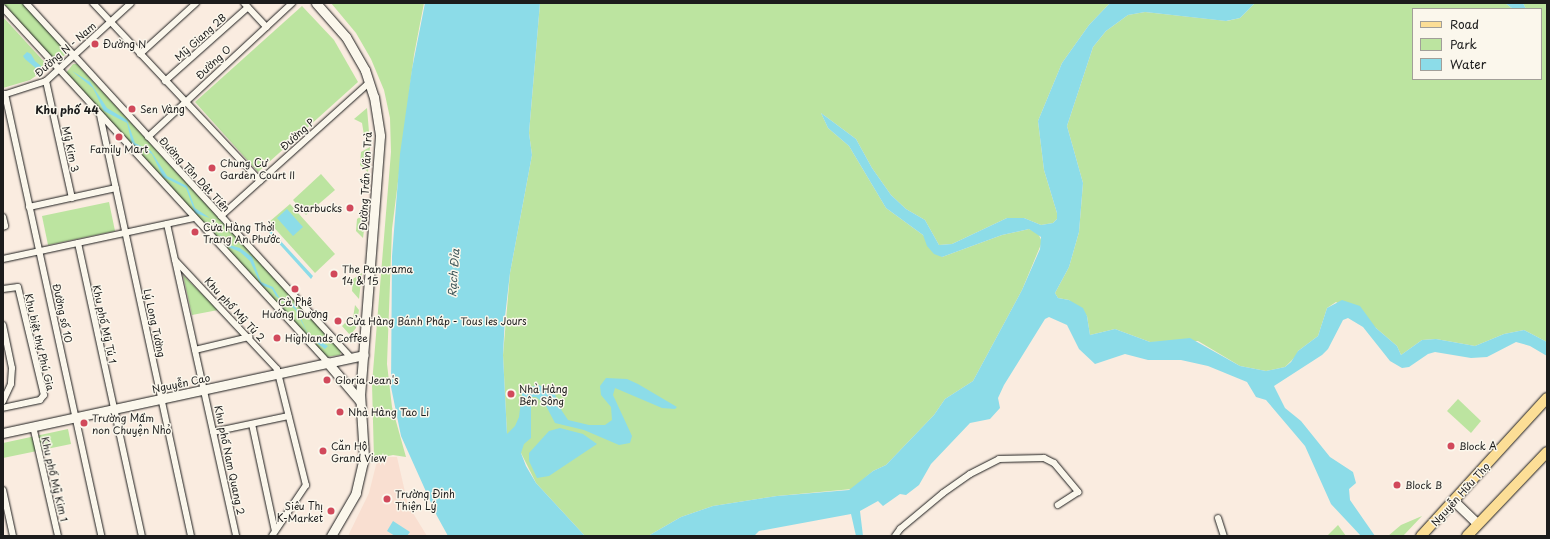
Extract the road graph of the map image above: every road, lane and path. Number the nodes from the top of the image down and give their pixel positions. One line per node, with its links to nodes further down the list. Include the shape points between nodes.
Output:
1 (26, 3): 12 (street, Đường Tôn Dật Tiên)
2 (93, 3): 9 (street)
3 (131, 3): 9 (street, Đường N - Nam)
4 (196, 3): 11 (street)
5 (292, 3): 10 (street, Đường O)
6 (316, 3): 16 (main road, Đường Trần Văn Trà, via 346,37)
7 (246, 5): 10 (street); 15 (street, Mỹ Giang 2B)
8 (3, 8): 13 (street)
9 (111, 22): 11 (street); 12 (street, Đường N - Nam)
10 (266, 27): 18 (street, Đường O)
11 (140, 54): 15 (street)
12 (73, 56): 13 (street, Đường N - Nam); 20 (street, Đường Tôn Dật Tiên)
13 (59, 69): 14 (street, Đường N - Nam); 19 (street)
14 (46, 81): 17 (street, Đường N - Nam); 23 (street, Mỹ Kim 3)
15 (165, 81): 18 (street)
16 (370, 82): 21 (street, Đường P); 39 (main road, Đường Trần Văn Trà, via 378,117 380,145)
17 (4, 94): 24 (street, Đường số 10)
18 (186, 100): 20 (street, Đường O); 21 (street)
19 (100, 115): 22 (street, Lý Long Tường); 27 (street)
20 (148, 137): 25 (street, Đường Tôn Dật Tiên)
21 (260, 181): 25 (street, Đường P)
22 (116, 188): 23 (street); 30 (street, Lý Long Tường)
23 (72, 198): 24 (street)
24 (29, 207): 32 (street, Đường số 10)
25 (221, 216): 40 (street, Đường Tôn Dật Tiên)
26 (3, 217): 29 (street)
27 (194, 218): 28 (street); 41 (street)
28 (167, 224): 30 (street); 34 (street, Khu phố Mỹ Tú 2)
29 (3, 227)
30 (126, 233): 31 (street); 44 (street, Lý Long Tường)
31 (78, 243): 32 (street); 49 (street, Khu phố Mỹ Tú 1)
32 (39, 252): 33 (street); 51 (street, Đường số 10)
33 (3, 259)
34 (176, 260): 37 (street, Khu phố Mỹ Tú 2); 38 (street, Khu phố Mỹ Tú 2)
35 (3, 289): 48 (street, Khu biệt thự Phú Gia, via 18,287 44,395 40,400)
36 (3, 325): 46 (street, via 12,368 11,384)
37 (249, 337): 38 (street); 42 (street, Khu phố Mỹ Tú 2)
38 (195, 350): 43 (street, Khu phố Mỹ Tú 2)
39 (364, 355): 40 (main road, Nguyễn Cao); 47 (main road, Đường Trần Văn Trà)
40 (350, 357): 41 (main road, Nguyễn Cao)
41 (327, 362): 42 (main road, Nguyễn Cao); 47 (main road)
42 (278, 373): 43 (main road, Nguyễn Cao); 50 (street)
43 (204, 389): 44 (main road, Nguyễn Cao); 54 (street, Khu phố Nam Quang 2)
44 (161, 398): 49 (main road, Nguyễn Cao); 67 (street, Lý Long Tường)
45 (1547, 398): 58 (main road, Nguyễn Hữu Thọ)
46 (3, 401)
47 (360, 401): 69 (main road, Đường Trần Văn Trà, via 364,442 361,476 352,501)
48 (3, 408)
49 (113, 409): 51 (main road, Nguyễn Cao); 66 (street, Khu phố Mỹ Tú 1)
50 (288, 416): 52 (street); 62 (street, via 306,485)
51 (75, 417): 53 (main road, Nguyễn Cao); 65 (street, Đường số 10)
52 (252, 424): 54 (street); 62 (street)
53 (33, 426): 55 (main road, Nguyễn Cao); 64 (street, Khu phố Mỹ Kim 1)
54 (213, 432): 68 (street, Khu phố Nam Quang 2)
55 (3, 433)
56 (1547, 452): 61 (main road)
57 (3, 490): 63 (street)
58 (1454, 501): 61 (main road); 72 (main road, Nguyễn Hữu Thọ)
59 (1058, 505): 70 (street, via 1078,492 1054,463 1044,458 999,459 970,474 943,493)
60 (1218, 518): 71 (street)
61 (1477, 523): 73 (main road)
62 (274, 534)
63 (13, 536)
64 (58, 536)
65 (101, 536)
66 (142, 536)
67 (191, 536)
68 (236, 536)
69 (331, 536)
70 (895, 536)
71 (1224, 536)
72 (1421, 536)
73 (1467, 536)

